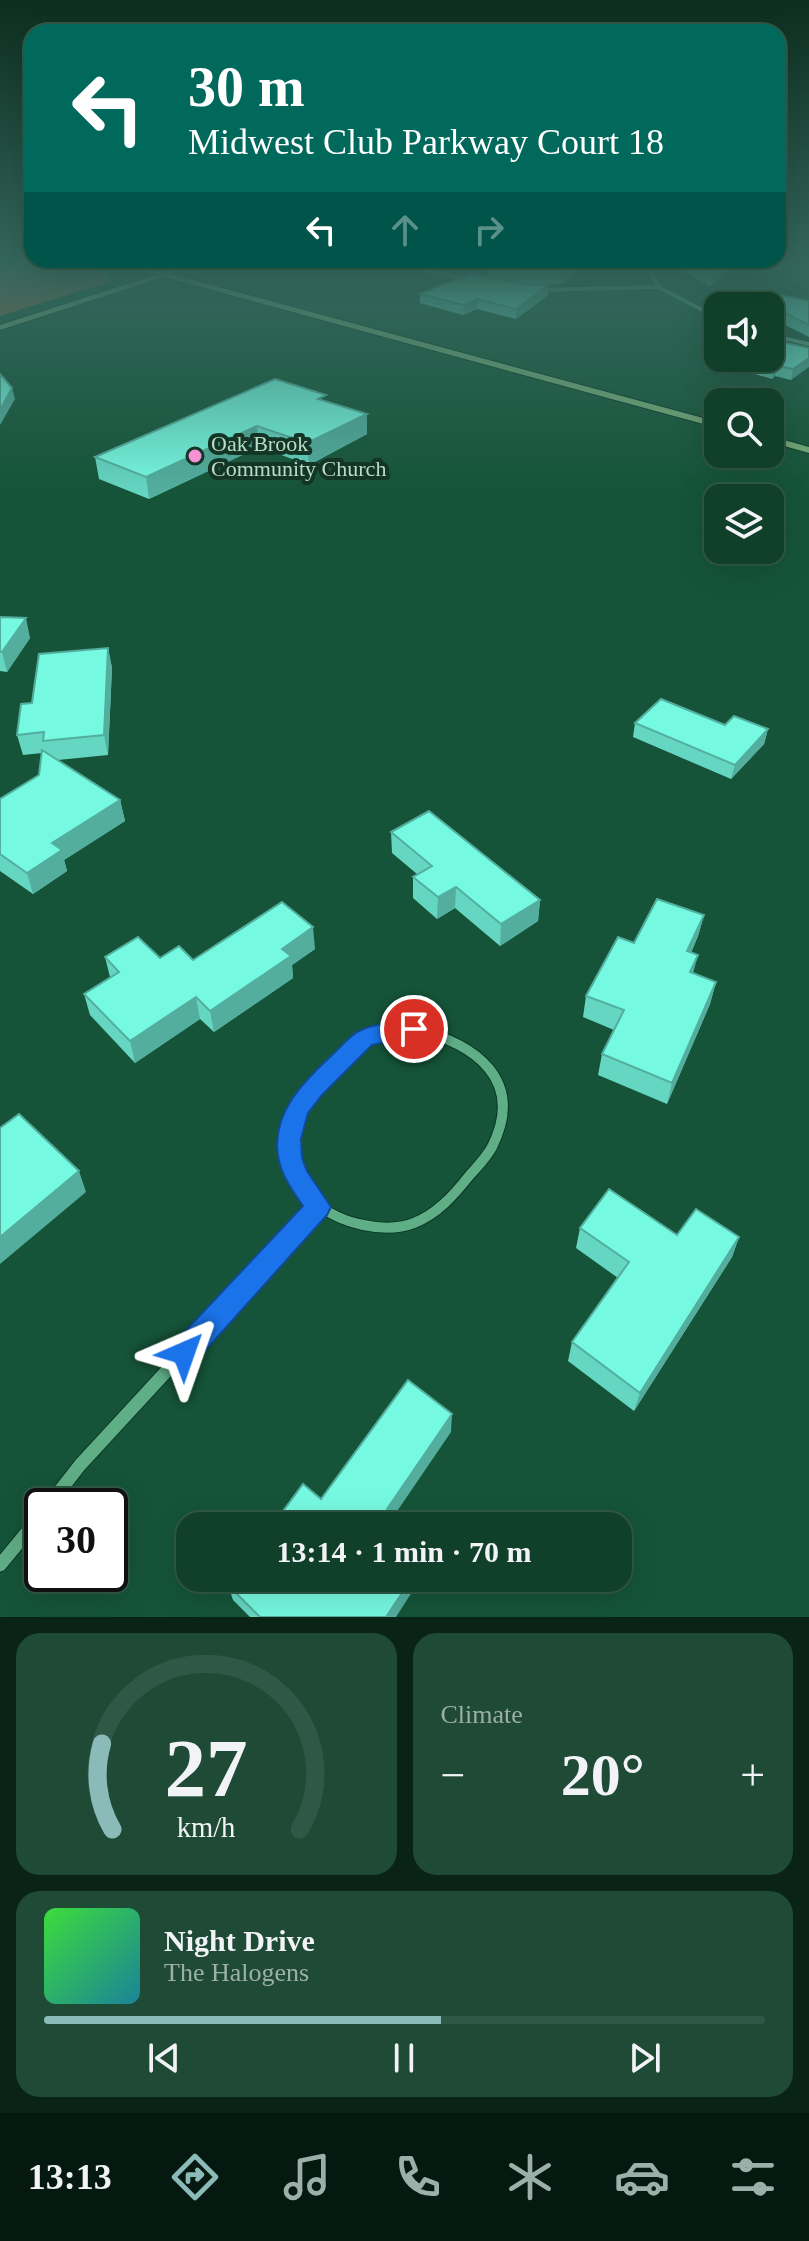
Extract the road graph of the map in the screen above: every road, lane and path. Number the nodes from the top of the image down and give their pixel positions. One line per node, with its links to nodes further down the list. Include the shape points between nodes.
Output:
1 (415, 342): 2 (main road)
2 (704, 421)
3 (784, 443): 4 (main road)
4 (809, 450)
5 (318, 1207): 5 (street, via 296,1176 289,1139 298,1109 313,1088 364,1039 414,1029 443,1034 466,1045 490,1067 501,1095 502,1119 492,1148 455,1195 417,1222 390,1227 362,1225); 6 (street)
6 (62, 1488)
7 (24, 1536): 8 (street)
8 (0, 1565)

